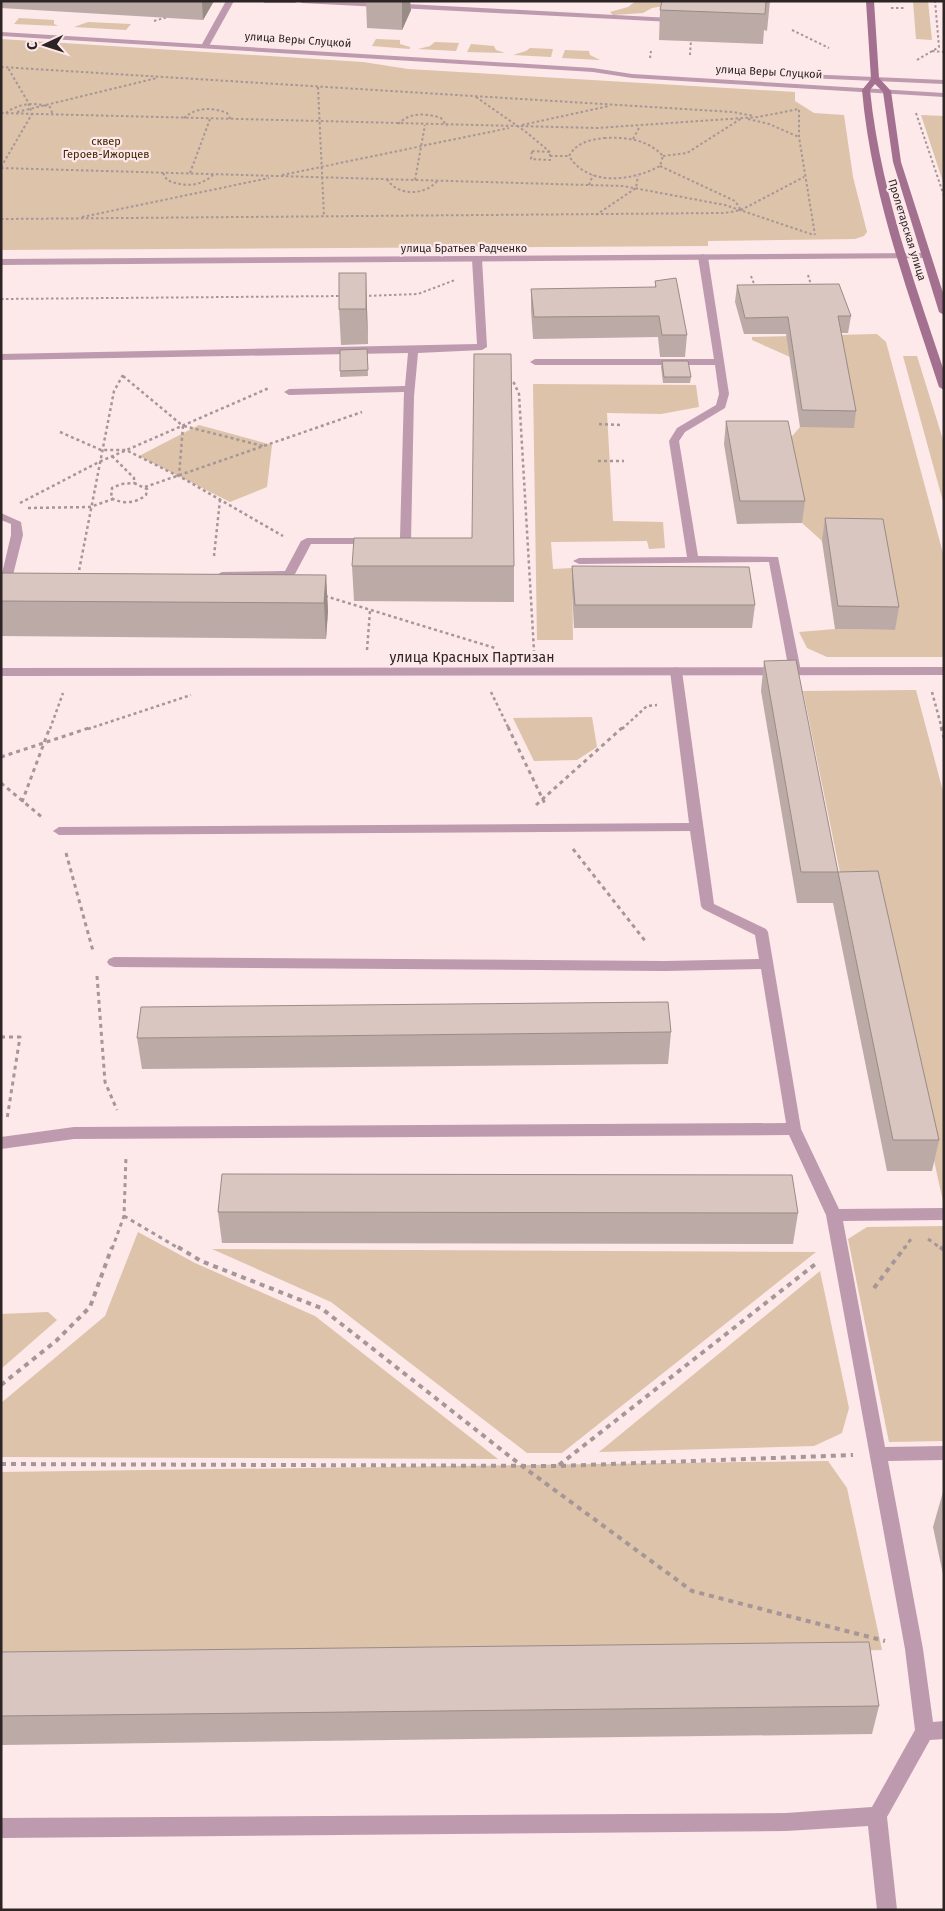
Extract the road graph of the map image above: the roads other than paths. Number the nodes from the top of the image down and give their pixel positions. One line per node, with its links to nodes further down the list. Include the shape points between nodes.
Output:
1 (230, 1): 9 (street)
2 (265, 1): 3 (street)
3 (295, 1)
4 (302, 1): 7 (street)
5 (695, 1): 7 (street, via 692,21)
6 (870, 1): 13 (main road)
7 (351, 2)
8 (1, 34): 9 (street, улица Веры Слуцкой)
9 (205, 46): 11 (street, улица Веры Слуцкой)
10 (658, 68): 11 (street, улица Веры Слуцкой)
11 (593, 70): 15 (street, улица Веры Слуцкой, via 632,76)
12 (801, 76): 13 (street, улица Веры Слуцкой)
13 (875, 79): 14 (street, улица Веры Слуцкой); 15 (main road); 16 (main road)
14 (944, 82)
15 (866, 90): 16 (street, улица Веры Слуцкой); 18 (main road, Пролетарская улица, via 874,161)
16 (887, 91): 17 (street, улица Веры Слуцкой); 19 (main road, Пролетарская улица, via 897,162)
17 (944, 95)
18 (902, 256): 19 (street, улица Братьев Радченко); 20 (street, улица Братьев Радченко); 28 (main road, Пролетарская улица)
19 (926, 256): 23 (main road, Пролетарская улица)
20 (703, 257): 21 (street, улица Братьев Радченко); 27 (street)
21 (477, 259): 22 (street, улица Братьев Радченко); 24 (street, via 482,347)
22 (1, 262)
23 (944, 312)
24 (413, 350): 25 (street); 29 (street)
25 (1, 357)
26 (535, 362): 27 (street)
27 (719, 362): 32 (street, via 724,394 721,406 681,430 674,441)
28 (944, 387)
29 (409, 389): 30 (street); 34 (street, via 405,540 306,541 289,574)
30 (289, 392)
31 (1, 516): 35 (street, via 16,522 17,535 7,578)
32 (693, 560): 33 (street); 37 (street, via 774,559)
33 (579, 561)
34 (212, 575)
35 (34, 578)
36 (676, 671): 37 (street, улица Красных Партизан); 39 (street, улица Красных Партизан); 40 (street)
37 (795, 671): 38 (street, улица Красных Партизан)
38 (944, 671)
39 (1, 672)
40 (696, 827): 41 (street); 43 (street, via 708,906 761,932)
41 (59, 831)
42 (114, 962): 43 (street)
43 (767, 964): 44 (street)
44 (794, 1129): 45 (street, via 74,1134); 47 (street)
45 (2, 1143)
46 (936, 1214): 47 (street)
47 (834, 1215): 49 (street)
48 (944, 1453): 49 (street)
49 (878, 1454): 51 (street, via 914,1649)
50 (944, 1730): 51 (street)
51 (925, 1731): 52 (street)
52 (877, 1816): 53 (street, via 786,1822); 54 (street)
53 (1, 1828)
54 (887, 1910)

